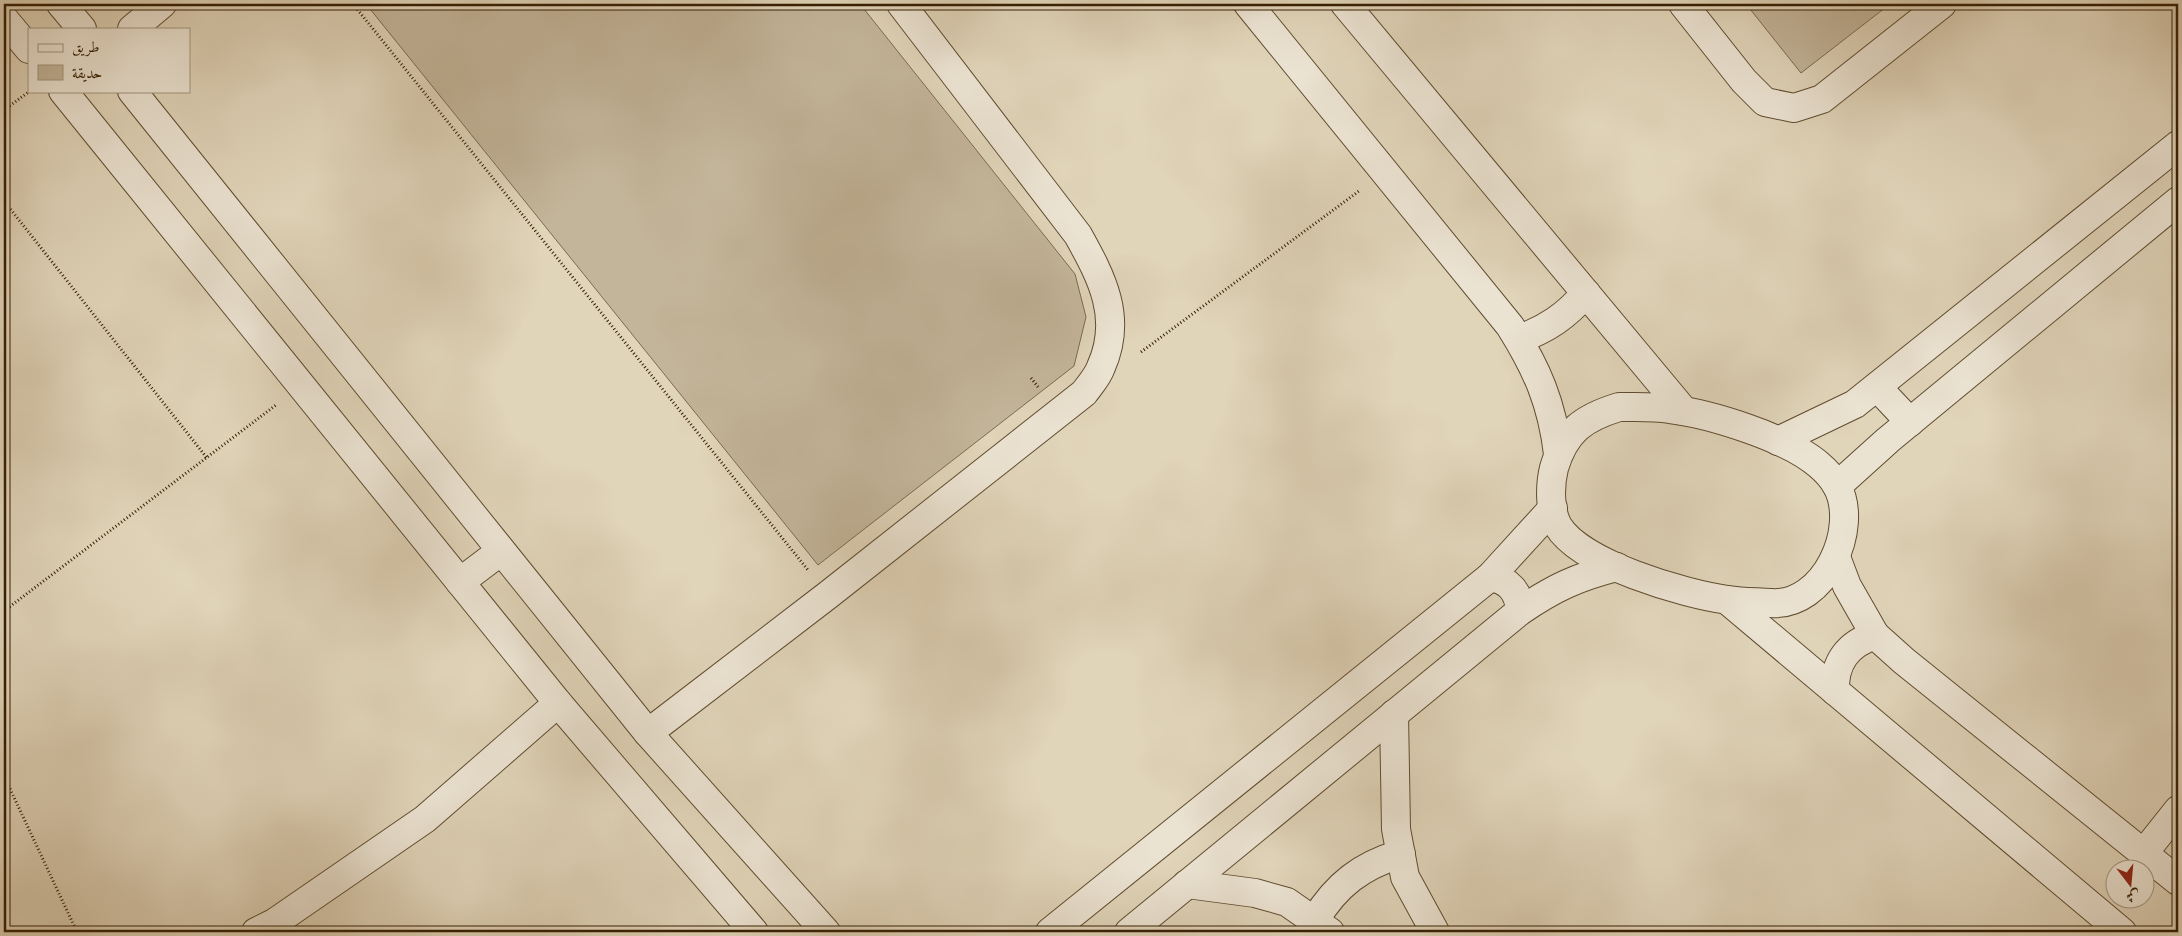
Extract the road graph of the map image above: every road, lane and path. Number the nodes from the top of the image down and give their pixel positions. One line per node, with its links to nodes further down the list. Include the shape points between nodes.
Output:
1 (61, 4): 10 (street)
2 (162, 4): 11 (street)
3 (353, 4): 38 (path)
4 (901, 4): 38 (street, via 1078,235 1110,303 1110,340 1101,368 1084,393)
5 (1248, 4): 18 (street)
6 (1346, 4): 21 (street)
7 (1683, 4): 8 (street, via 1744,81 1765,102 1794,108 1822,98)
8 (1942, 4)
9 (4, 19): 12 (street)
10 (81, 28)
11 (133, 28)
12 (28, 49)
13 (29, 92): 16 (path)
14 (64, 92): 24 (street)
15 (133, 92): 33 (street)
16 (4, 110)
17 (2178, 145): 25 (street)
18 (1384, 173): 22 (street); 23 (path)
19 (2178, 200): 27 (street)
20 (4, 201): 30 (path)
21 (1586, 293): 22 (street, via 1558,321); 26 (street)
22 (1519, 339): 29 (street, via 1544,389 1555,423)
23 (1140, 353)
24 (302, 386): 30 (path); 37 (street)
25 (1877, 387): 27 (street); 28 (street, via 1855,404)
26 (1684, 411): 28 (street); 29 (street, via 1618,407 1596,414 1580,424)
27 (1910, 422): 31 (street)
28 (1778, 441): 31 (street, via 1818,465)
29 (1558, 454): 32 (street, via 1551,490)
30 (207, 458): 40 (path)
31 (1837, 486): 34 (street, via 1843,521)
32 (1553, 508): 35 (street, via 1558,525 1575,544); 36 (street)
33 (501, 551): 37 (street); 46 (street)
34 (1836, 557): 39 (street, via 1814,587 1798,597 1775,604); 42 (street, via 1847,586)
35 (1617, 568): 39 (street, via 1671,587); 41 (street, via 1584,576 1552,589)
36 (1490, 577): 41 (street, via 1509,584 1515,592); 58 (street)
37 (460, 582): 44 (street)
38 (828, 596): 46 (street)
39 (1727, 600): 43 (street)
40 (4, 611)
41 (1520, 611): 45 (street)
42 (1875, 635): 43 (street, via 1852,646 1844,655 1838,666); 50 (street)
43 (1836, 691): 61 (street)
44 (558, 703): 55 (street, via 425,819); 56 (street)
45 (1394, 714): 49 (street, via 1396,828); 52 (street)
46 (648, 733): 57 (street)
47 (4, 776): 54 (path)
48 (2178, 810): 50 (street)
49 (1401, 854): 53 (street, via 1366,866 1336,889); 60 (street, via 1405,876)
50 (2143, 854): 51 (street)
51 (2178, 881)
52 (1187, 884): 53 (street, via 1255,893 1287,902); 59 (street)
53 (1323, 926)
54 (77, 932)
55 (256, 932)
56 (754, 932)
57 (826, 932)
58 (1050, 932)
59 (1129, 932)
60 (1436, 932)
61 (2122, 932)

